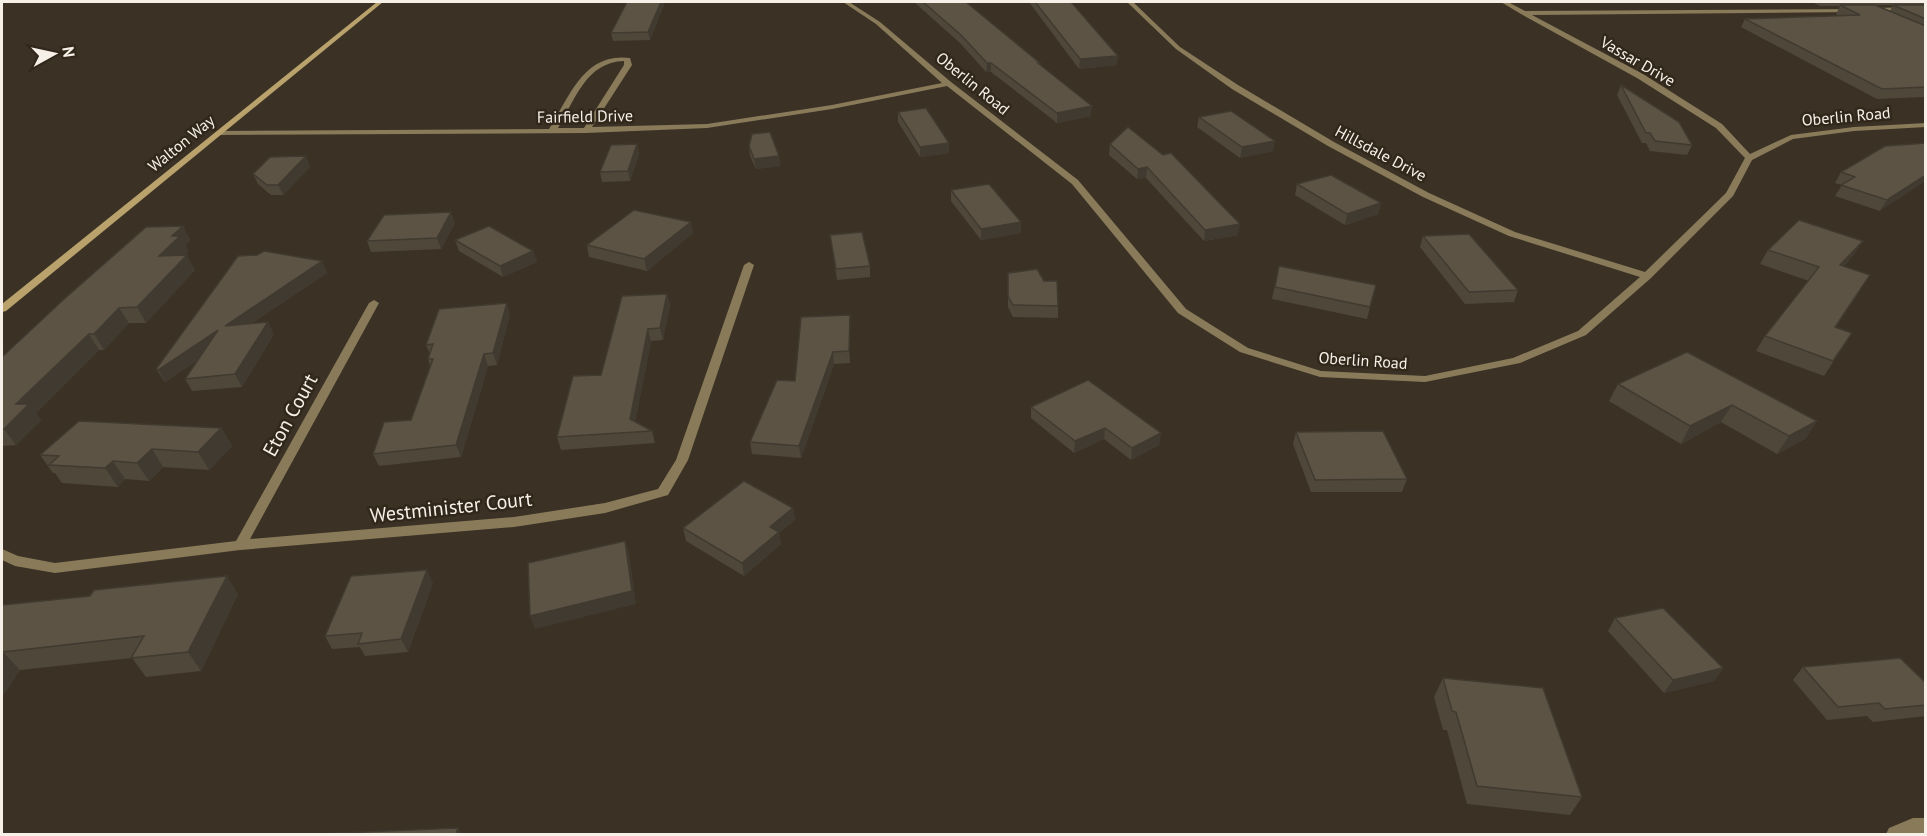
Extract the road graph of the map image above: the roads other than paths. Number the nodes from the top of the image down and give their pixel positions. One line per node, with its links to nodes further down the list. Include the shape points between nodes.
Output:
1 (380, 2): 13 (main road, Walton Way)
2 (846, 2): 9 (street, Oberlin Road, via 878,23)
3 (1130, 2): 16 (street, Hillsdale Drive, via 1178,48 1235,87 1426,195 1512,234)
4 (1504, 2): 7 (street, Vassar Drive)
5 (1926, 9): 6 (street)
6 (1870, 10): 7 (street); 8 (street)
7 (1523, 13): 14 (street, Vassar Drive, via 1640,76 1719,126)
8 (1888, 18)
9 (948, 84): 12 (street, Fairfield Drive, via 707,126); 16 (street, Oberlin Road, via 1075,182 1182,311 1244,351 1320,374 1425,379 1516,362 1582,333)
10 (1926, 125): 14 (street, Oberlin Road, via 1791,137)
11 (552, 131): 12 (street, Fairfield Drive); 12 (street, via 589,73 605,62 627,59 628,65); 13 (street, Fairfield Drive)
12 (586, 131)
13 (219, 133): 18 (main road, Walton Way)
14 (1749, 158): 16 (street, Oberlin Road, via 1730,194)
15 (749, 266): 19 (street, Westminister Court, via 682,460 663,492 605,508 514,522)
16 (1647, 276)
17 (374, 303): 19 (street, Eton Court)
18 (2, 309)
19 (240, 545): 20 (street, Westminister Court, via 55,568 15,561)
20 (2, 554)
21 (1926, 826): 22 (street, via 1913,826)
22 (1895, 834)

